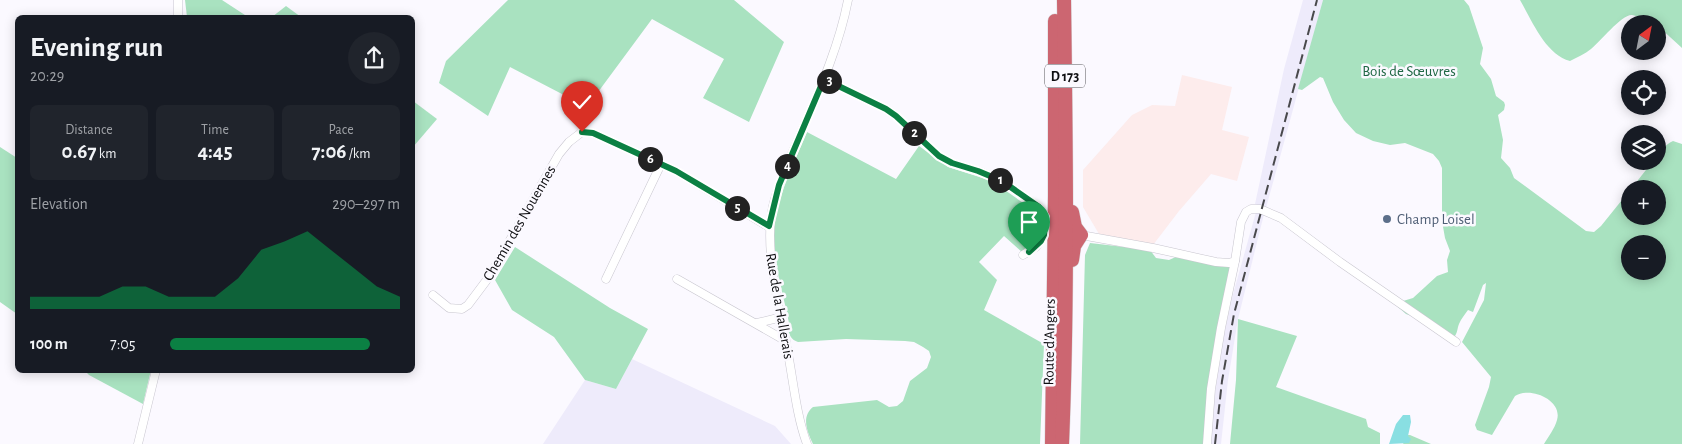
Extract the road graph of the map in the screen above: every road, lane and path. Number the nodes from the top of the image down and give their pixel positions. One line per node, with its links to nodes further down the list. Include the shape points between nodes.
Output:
1 (178, 0): 5 (street)
2 (848, 0): 6 (street, Rue de la Hallerais, via 837,45)
3 (1054, 0): 24 (highway, Route d'Angers / D 173, via 1056,196)
4 (1064, 0): 7 (highway, Route d'Angers / D 173)
5 (178, 15)
6 (824, 79): 9 (street, Rue de la Hallerais, via 779,185); 11 (street, via 886,109 939,156 995,177 1039,207 1045,217 1045,229 1041,241)
7 (1066, 153): 10 (highway, via 1071,162 1072,219); 15 (highway, Route d'Angers / D 173)
8 (661, 164): 9 (street, Chemin des Nouennes); 13 (street); 16 (street, Chemin des Nouennes, via 593,133 582,132 559,154 489,277 468,305 462,309 449,308)
9 (769, 226): 17 (street, Rue de la Hallerais)
10 (1082, 235): 12 (street, via 1223,264); 15 (highway, via 1074,246)
11 (1023, 256)
12 (1235, 261): 20 (street, via 1241,222 1249,210 1260,209 1281,218); 26 (street, via 1220,328)
13 (606, 279)
14 (677, 279): 18 (street)
15 (1066, 288): 25 (highway, Route d'Angers / D 173)
16 (433, 295)
17 (782, 317): 18 (street); 19 (street, Rue de la Hallerais)
18 (757, 323): 19 (street)
19 (786, 340): 23 (street, Rue de la Hallerais)
20 (1456, 342)
21 (155, 373): 22 (street)
22 (138, 444)
23 (807, 444)
24 (1052, 444)
25 (1062, 444)
26 (1207, 444)

